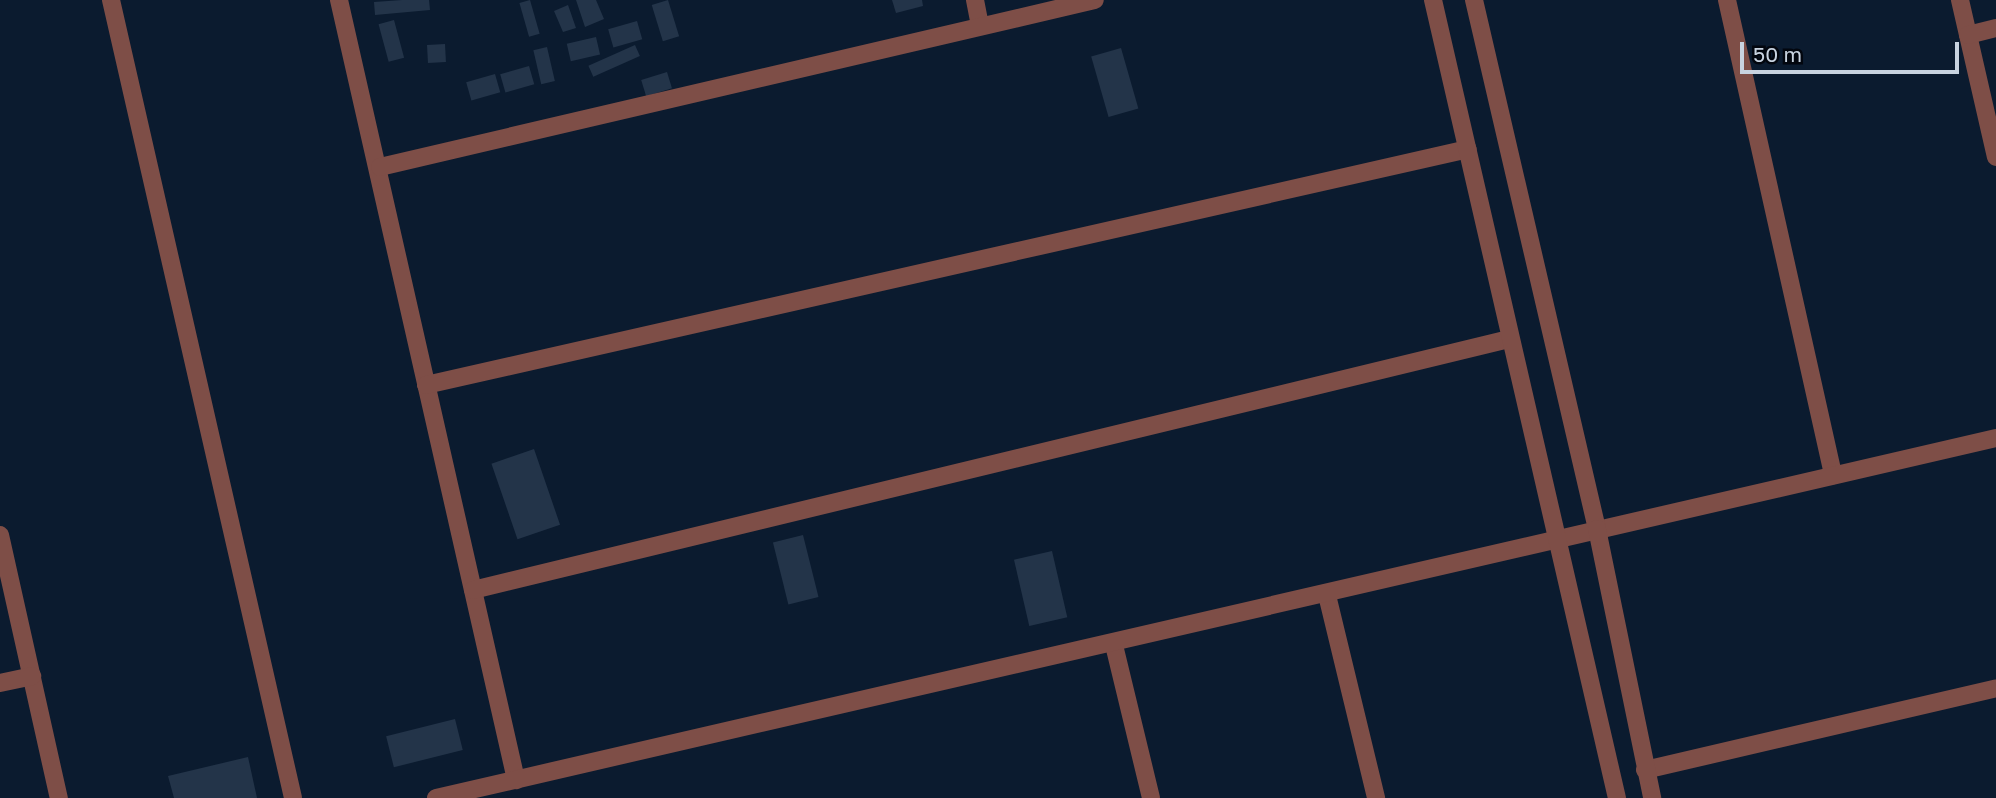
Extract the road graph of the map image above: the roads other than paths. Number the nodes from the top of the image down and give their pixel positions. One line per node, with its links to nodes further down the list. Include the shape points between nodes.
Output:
1 (111, 0): 31 (street)
2 (339, 0): 14 (street)
3 (975, 0): 9 (street)
4 (1095, 0): 9 (street)
5 (1433, 0): 12 (street)
6 (1474, 0): 19 (street)
7 (1727, 0): 18 (street)
8 (1960, 0): 11 (street)
9 (980, 25): 14 (street)
10 (1996, 28): 11 (street)
11 (1968, 35): 13 (street)
12 (1468, 149): 15 (street); 16 (street)
13 (1996, 157)
14 (380, 167): 16 (street)
15 (1509, 339): 21 (street); 22 (street)
16 (426, 385): 22 (street)
17 (1996, 438): 18 (street)
18 (1833, 475): 19 (street)
19 (1597, 529): 21 (street); 28 (street)
20 (0, 535): 25 (street)
21 (1555, 541): 23 (street); 35 (street)
22 (473, 590): 29 (street)
23 (1327, 595): 24 (street); 34 (street)
24 (1114, 645): 29 (street); 33 (street)
25 (32, 676): 26 (street); 30 (street)
26 (0, 683)
27 (1996, 688): 28 (street)
28 (1646, 770): 36 (street)
29 (516, 780): 32 (street)
30 (59, 798)
31 (293, 798)
32 (436, 798)
33 (1151, 798)
34 (1376, 798)
35 (1617, 798)
36 (1652, 798)

